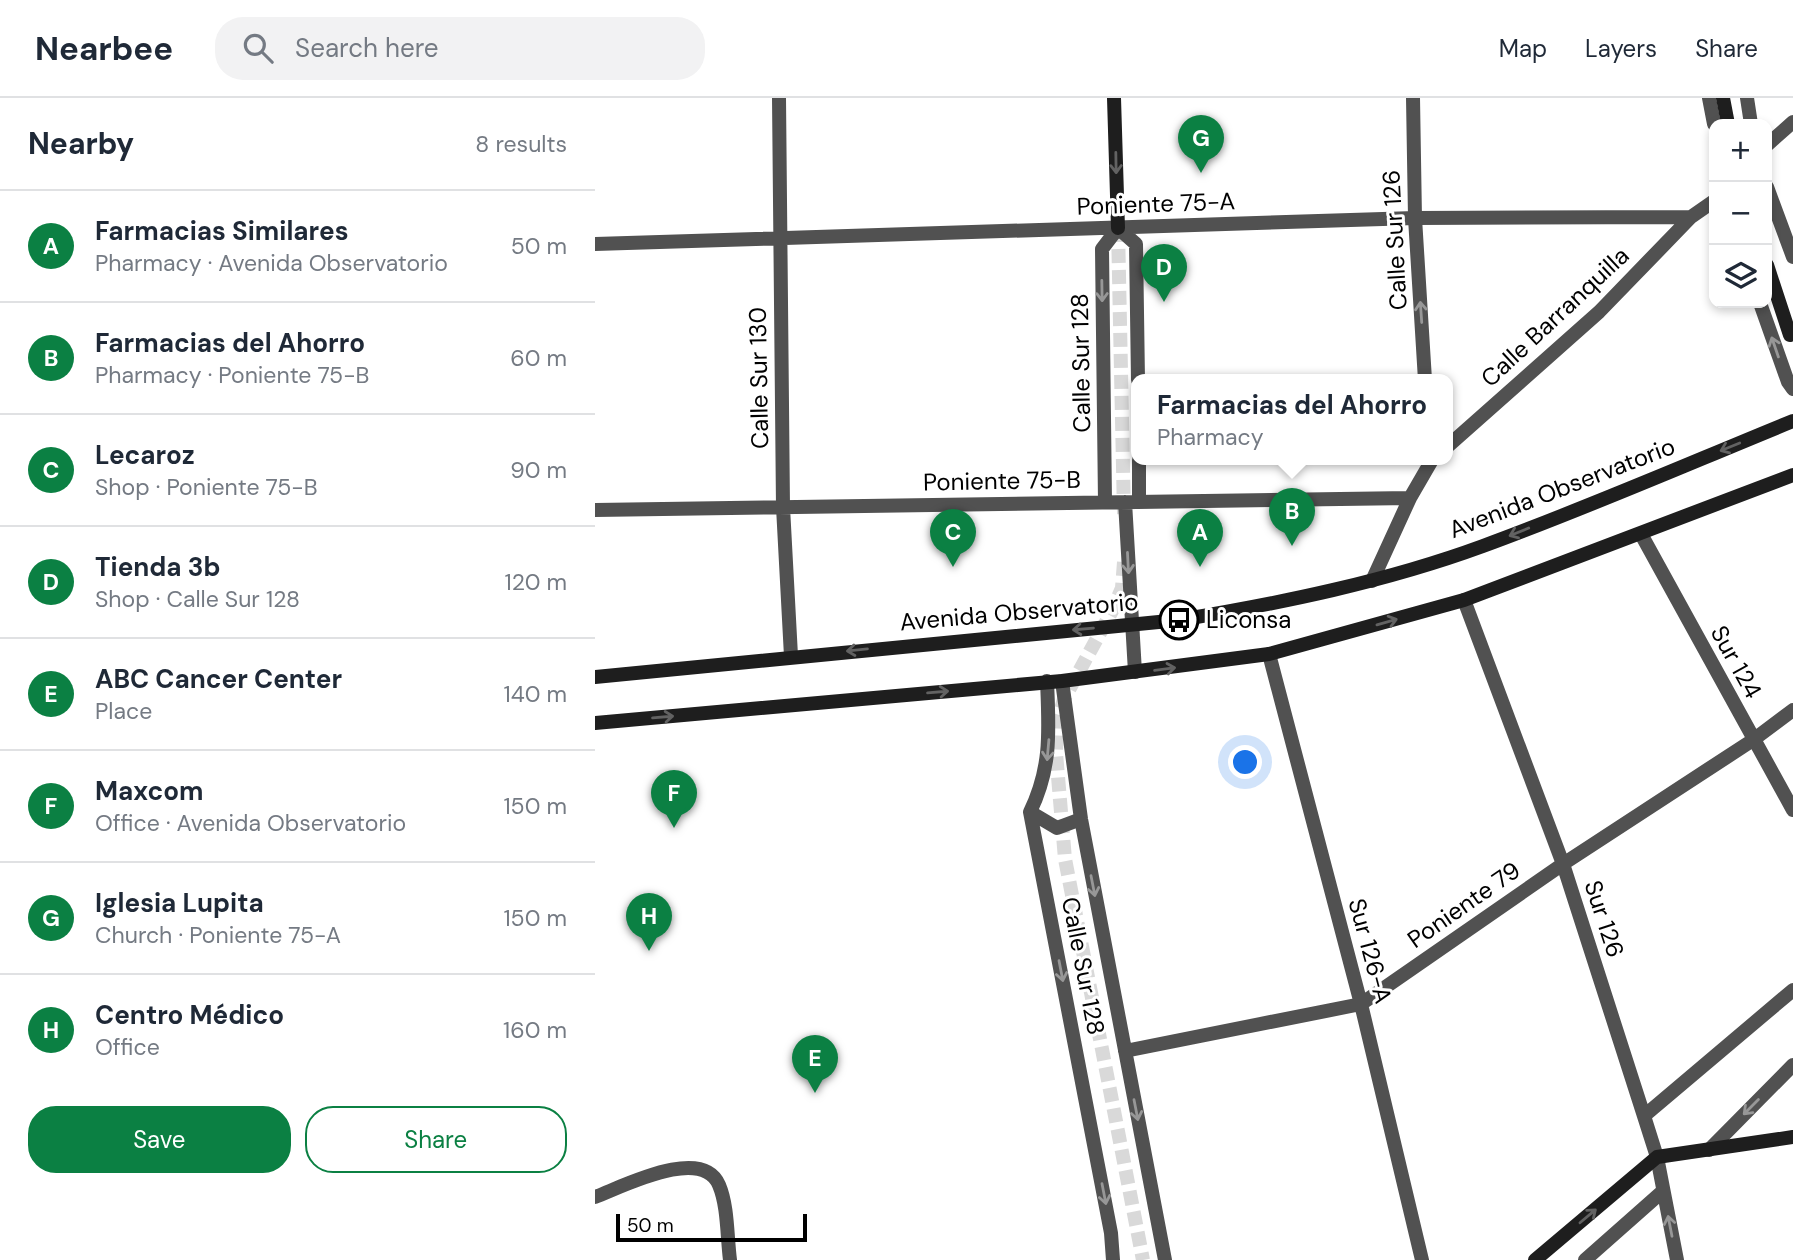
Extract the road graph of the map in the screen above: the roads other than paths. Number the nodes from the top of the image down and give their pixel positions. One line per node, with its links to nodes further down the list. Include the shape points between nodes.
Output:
1 (779, 98): 17 (street, Calle Sur 130)
2 (1114, 98): 16 (main road, one-way to 16)
3 (1413, 98): 15 (street, Calle Sur 126)
4 (1709, 98): 7 (street)
5 (1723, 98): 8 (main road)
6 (1747, 98): 9 (street)
7 (1713, 119)
8 (1727, 119)
9 (1750, 119)
10 (1793, 122): 11 (street)
11 (1772, 141)
12 (1772, 200): 19 (street)
13 (1709, 204): 14 (street)
14 (1691, 217): 15 (street, Poniente 75-A); 27 (street, Calle Barranquilla, via 1599,312)
15 (1415, 218): 16 (street, Poniente 75-A); 24 (street, Calle Sur 126, one-way to 15)
16 (1118, 228): 17 (street, Poniente 75-A); 23 (street, via 1136,244); 32 (street, Calle Sur 128, one-way to 32, via 1102,249)
17 (779, 239): 18 (street, Poniente 75-A); 35 (street, Calle Sur 130)
18 (595, 244)
19 (1793, 257)
20 (1772, 280): 22 (main road)
21 (1762, 308): 25 (street, one-way to 21)
22 (1790, 335)
23 (1137, 374)
24 (1425, 374)
25 (1793, 389)
26 (1793, 421): 38 (main road, Avenida Observatorio, one-way to 38, via 1482,547)
27 (1453, 442)
28 (1139, 465): 34 (street, via 1139,502)
29 (1429, 465): 31 (street)
30 (1793, 475): 37 (main road)
31 (1410, 498): 34 (street, Poniente 75-B); 38 (street)
32 (1105, 502): 33 (street, Poniente 75-B); 35 (street, Poniente 75-B)
33 (1125, 502): 34 (street, Poniente 75-B); 40 (street, one-way to 40)
34 (1146, 502)
35 (783, 507): 36 (street, Poniente 75-B); 42 (street, Calle Sur 130)
36 (595, 510)
37 (1640, 534): 39 (main road); 49 (street, Sur 124)
38 (1372, 581): 40 (main road, Avenida Observatorio, via 1260,606)
39 (1464, 600): 41 (main road, one-way to 39); 53 (street, Sur 126)
40 (1131, 625): 42 (main road, Avenida Observatorio, one-way to 42); 43 (street)
41 (1269, 654): 43 (main road, one-way to 41); 55 (street, Sur 126-A)
42 (791, 656): 44 (main road, Avenida Observatorio)
43 (1135, 672): 46 (main road)
44 (595, 677)
45 (1047, 681): 46 (main road); 48 (main road, one-way to 45); 51 (street, one-way to 51, via 1047,764 1043,786)
46 (1062, 681): 52 (street, Calle Sur 128)
47 (1793, 710): 49 (street, Poniente 79)
48 (595, 723)
49 (1753, 740): 50 (street, Sur 124); 53 (street, Poniente 79)
50 (1793, 810)
51 (1030, 812): 52 (street, via 1057,828); 65 (street, Calle Sur 128, one-way to 65)
52 (1080, 819): 56 (street, Calle Sur 128, one-way to 56)
53 (1563, 864): 55 (street, Poniente 79); 58 (street, Sur 126)
54 (1793, 990): 58 (street)
55 (1361, 1004): 56 (street, Poniente 79); 67 (street, Sur 126-A)
56 (1125, 1051): 66 (street, Calle Sur 128, one-way to 66)
57 (1793, 1065): 60 (street, one-way to 60)
58 (1644, 1116): 61 (street, Sur 126)
59 (1793, 1137): 60 (main road)
60 (1709, 1150): 61 (main road)
61 (1657, 1157): 62 (street, Sur 126); 68 (main road, one-way to 61)
62 (1663, 1191): 69 (street); 70 (street, Sur 126, one-way to 62)
63 (595, 1197): 64 (street, via 655,1173 703,1169 720,1189)
64 (730, 1260)
65 (1113, 1260)
66 (1165, 1260)
67 (1422, 1260)
68 (1535, 1260)
69 (1585, 1260)
70 (1677, 1260)

